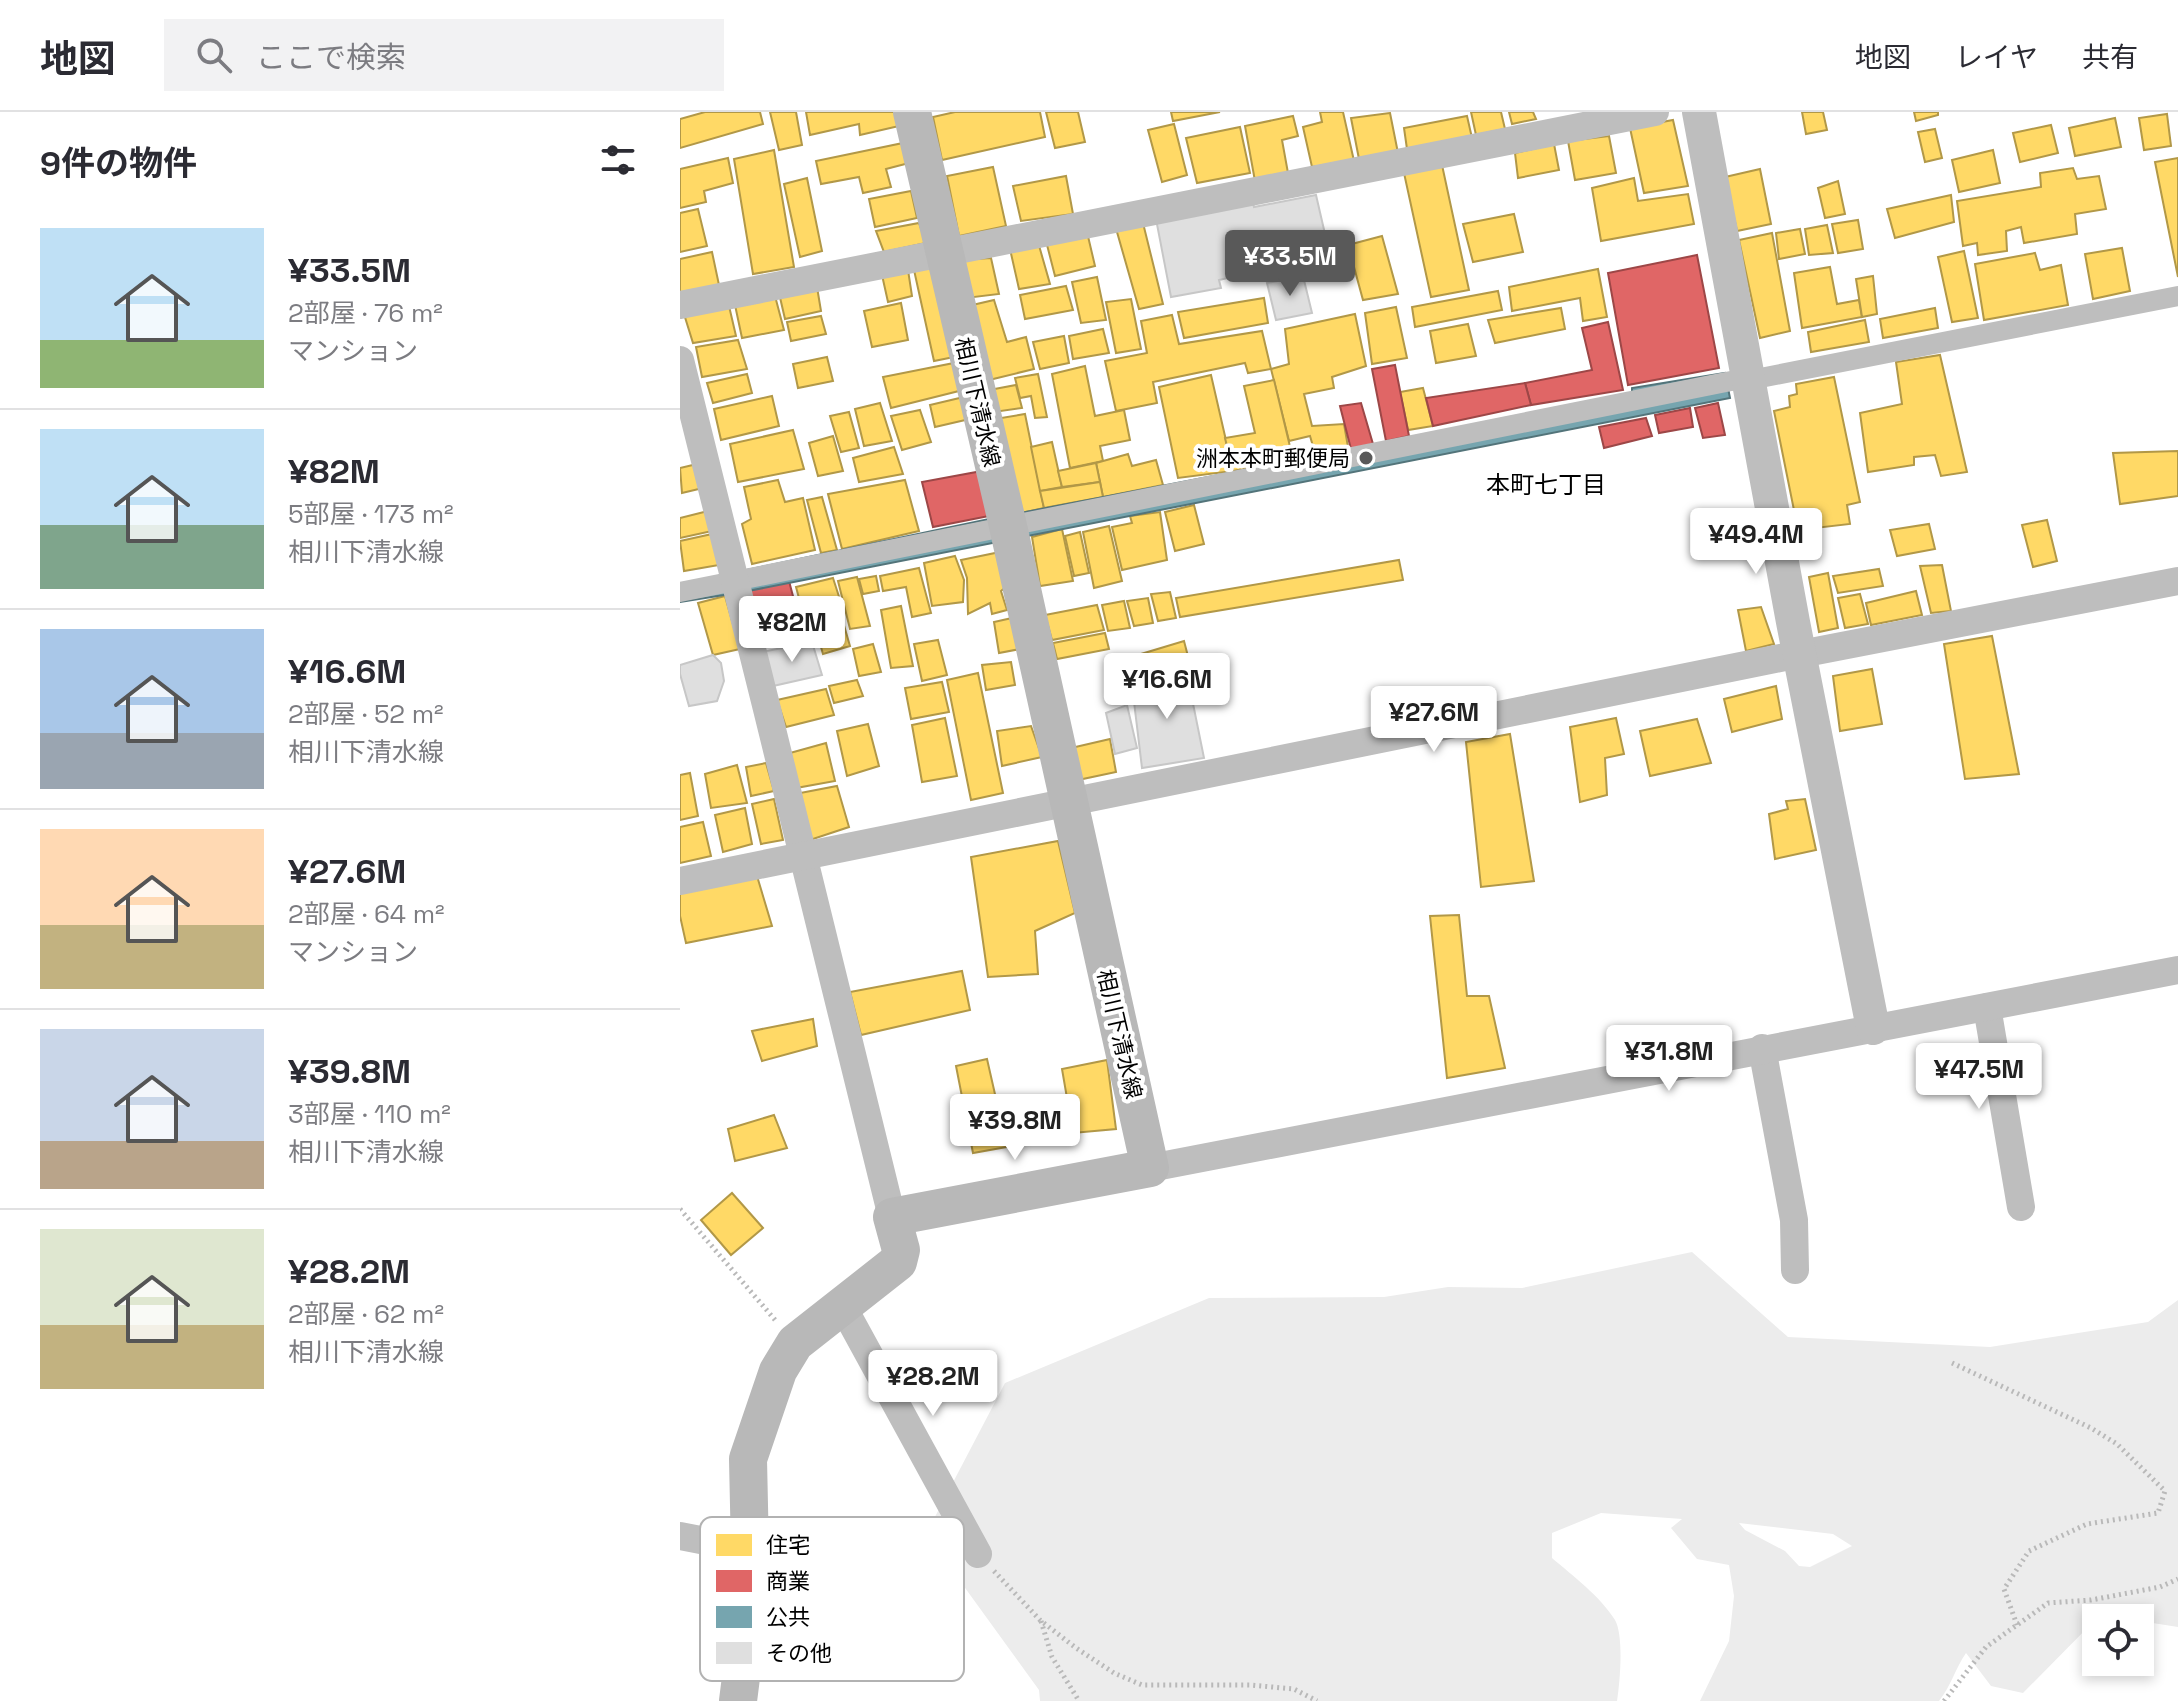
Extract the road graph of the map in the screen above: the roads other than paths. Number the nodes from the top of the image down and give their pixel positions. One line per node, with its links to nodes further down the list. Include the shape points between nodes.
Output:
1 (912, 112): 4 (main road, 相川下清水線)
2 (1655, 112): 4 (street)
3 (1699, 112): 8 (street)
4 (942, 252): 6 (street); 9 (main road, 相川下清水線)
5 (2178, 296): 8 (street)
6 (680, 305)
7 (680, 360): 10 (street)
8 (1750, 380): 9 (street); 13 (street)
9 (1008, 526): 10 (street); 14 (main road, 相川下清水線)
10 (737, 581): 12 (street); 15 (street)
11 (2178, 581): 13 (street)
12 (680, 592)
13 (1800, 654): 14 (street); 19 (street)
14 (1067, 801): 15 (street); 21 (main road, 相川下清水線)
15 (801, 855): 16 (street); 23 (street)
16 (680, 881)
17 (2178, 970): 18 (street)
18 (1987, 1007): 19 (street); 22 (street)
19 (1873, 1028): 20 (street)
20 (1762, 1048): 21 (street); 24 (street, via 1794,1220)
21 (1150, 1168): 23 (main road)
22 (2021, 1207)
23 (892, 1217): 25 (main road, via 901,1250 898,1262)
24 (1795, 1270)
25 (843, 1307): 26 (main road, via 795,1343 778,1371 748,1459); 27 (street)
26 (749, 1517)
27 (958, 1517)
28 (964, 1528): 31 (street)
29 (680, 1536): 30 (street)
30 (700, 1540)
31 (978, 1554)
32 (741, 1681): 33 (main road)
33 (738, 1701)

